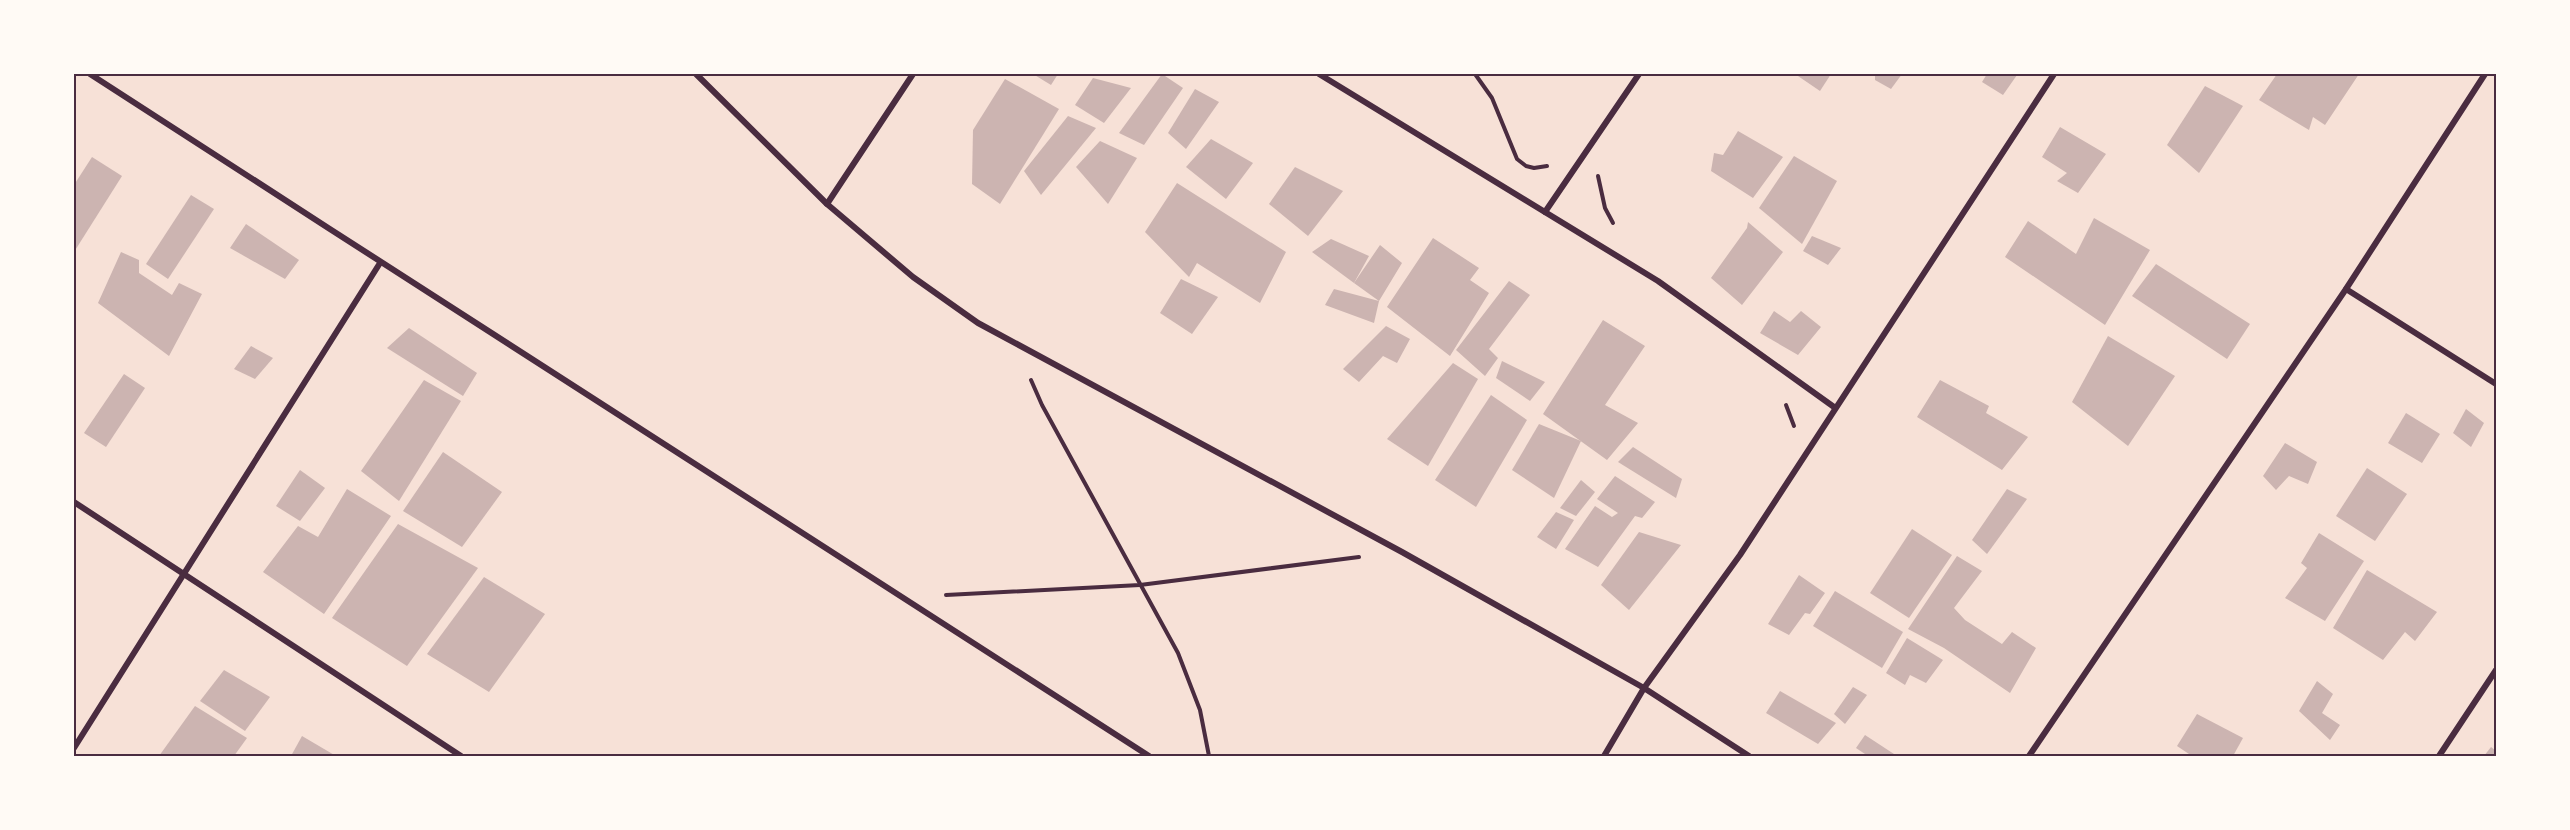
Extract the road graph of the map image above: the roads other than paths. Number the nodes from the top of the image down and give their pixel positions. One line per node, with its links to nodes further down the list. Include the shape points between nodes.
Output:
1 (90, 74): 10 (street)
2 (696, 74): 8 (street)
3 (914, 74): 8 (street)
4 (1319, 74): 9 (street)
5 (1639, 74): 9 (street)
6 (2054, 74): 13 (street)
7 (2485, 74): 11 (street)
8 (827, 204): 17 (street, via 913,277 1015,344 1402,552)
9 (1545, 212): 13 (street, via 1658,281)
10 (381, 263): 15 (street); 20 (street)
11 (2346, 289): 12 (street); 23 (street)
12 (2496, 384)
13 (1834, 407): 17 (street, via 1740,555)
14 (74, 502): 15 (street)
15 (183, 575): 18 (street); 19 (street)
16 (2496, 670): 24 (street)
17 (1644, 688): 21 (street); 22 (street)
18 (74, 748)
19 (460, 756)
20 (1149, 756)
21 (1604, 756)
22 (1749, 756)
23 (2029, 756)
24 (2439, 756)

